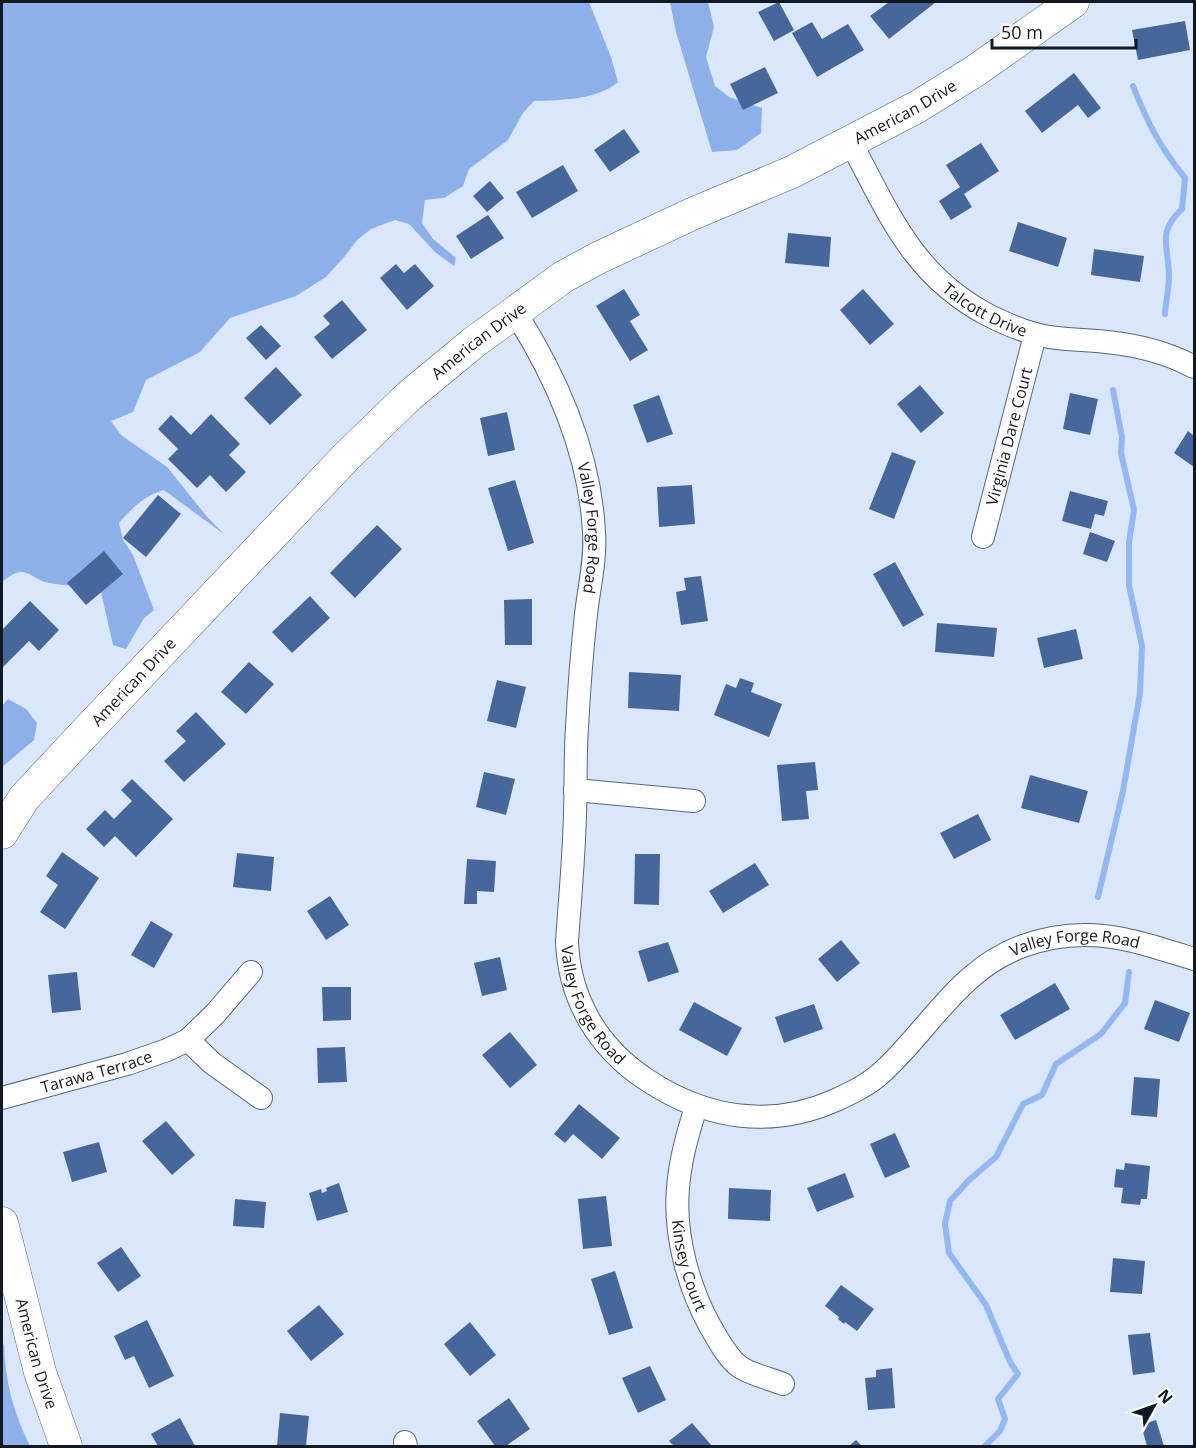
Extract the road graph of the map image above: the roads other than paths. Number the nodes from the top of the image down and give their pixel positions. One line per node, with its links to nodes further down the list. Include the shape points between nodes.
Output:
1 (1073, 2): 2 (street, American Drive, via 975,71)
2 (851, 143): 3 (street, American Drive, via 598,258 563,277); 4 (street, Talcott Drive, via 893,223 929,272 982,312)
3 (515, 312): 7 (street, Valley Forge Road, via 556,385 577,441 593,511 594,556 576,730); 9 (street, American Drive, via 440,369 346,457 24,798)
4 (1035, 335): 5 (street, Talcott Drive, via 1139,348); 6 (street, Virginia Dare Court)
5 (1194, 367)
6 (982, 537)
7 (575, 790): 8 (street); 15 (street, Valley Forge Road, via 567,941 575,990 599,1036 618,1058 662,1090)
8 (694, 801)
9 (2, 833)
10 (1194, 959): 15 (street, Valley Forge Road, via 1119,937 1055,936 991,961 954,993 878,1076 853,1093 816,1109 769,1117)
11 (251, 972): 12 (street, Tarawa Terrace)
12 (188, 1040): 13 (street, Tarawa Terrace, via 127,1064); 14 (street, via 212,1063)
13 (2, 1098)
14 (261, 1098)
15 (696, 1107): 17 (street, Kinsey Court, via 678,1189 680,1235 696,1297 740,1367)
16 (2, 1223): 18 (street, American Drive, via 40,1372)
17 (783, 1384)
18 (66, 1446)

